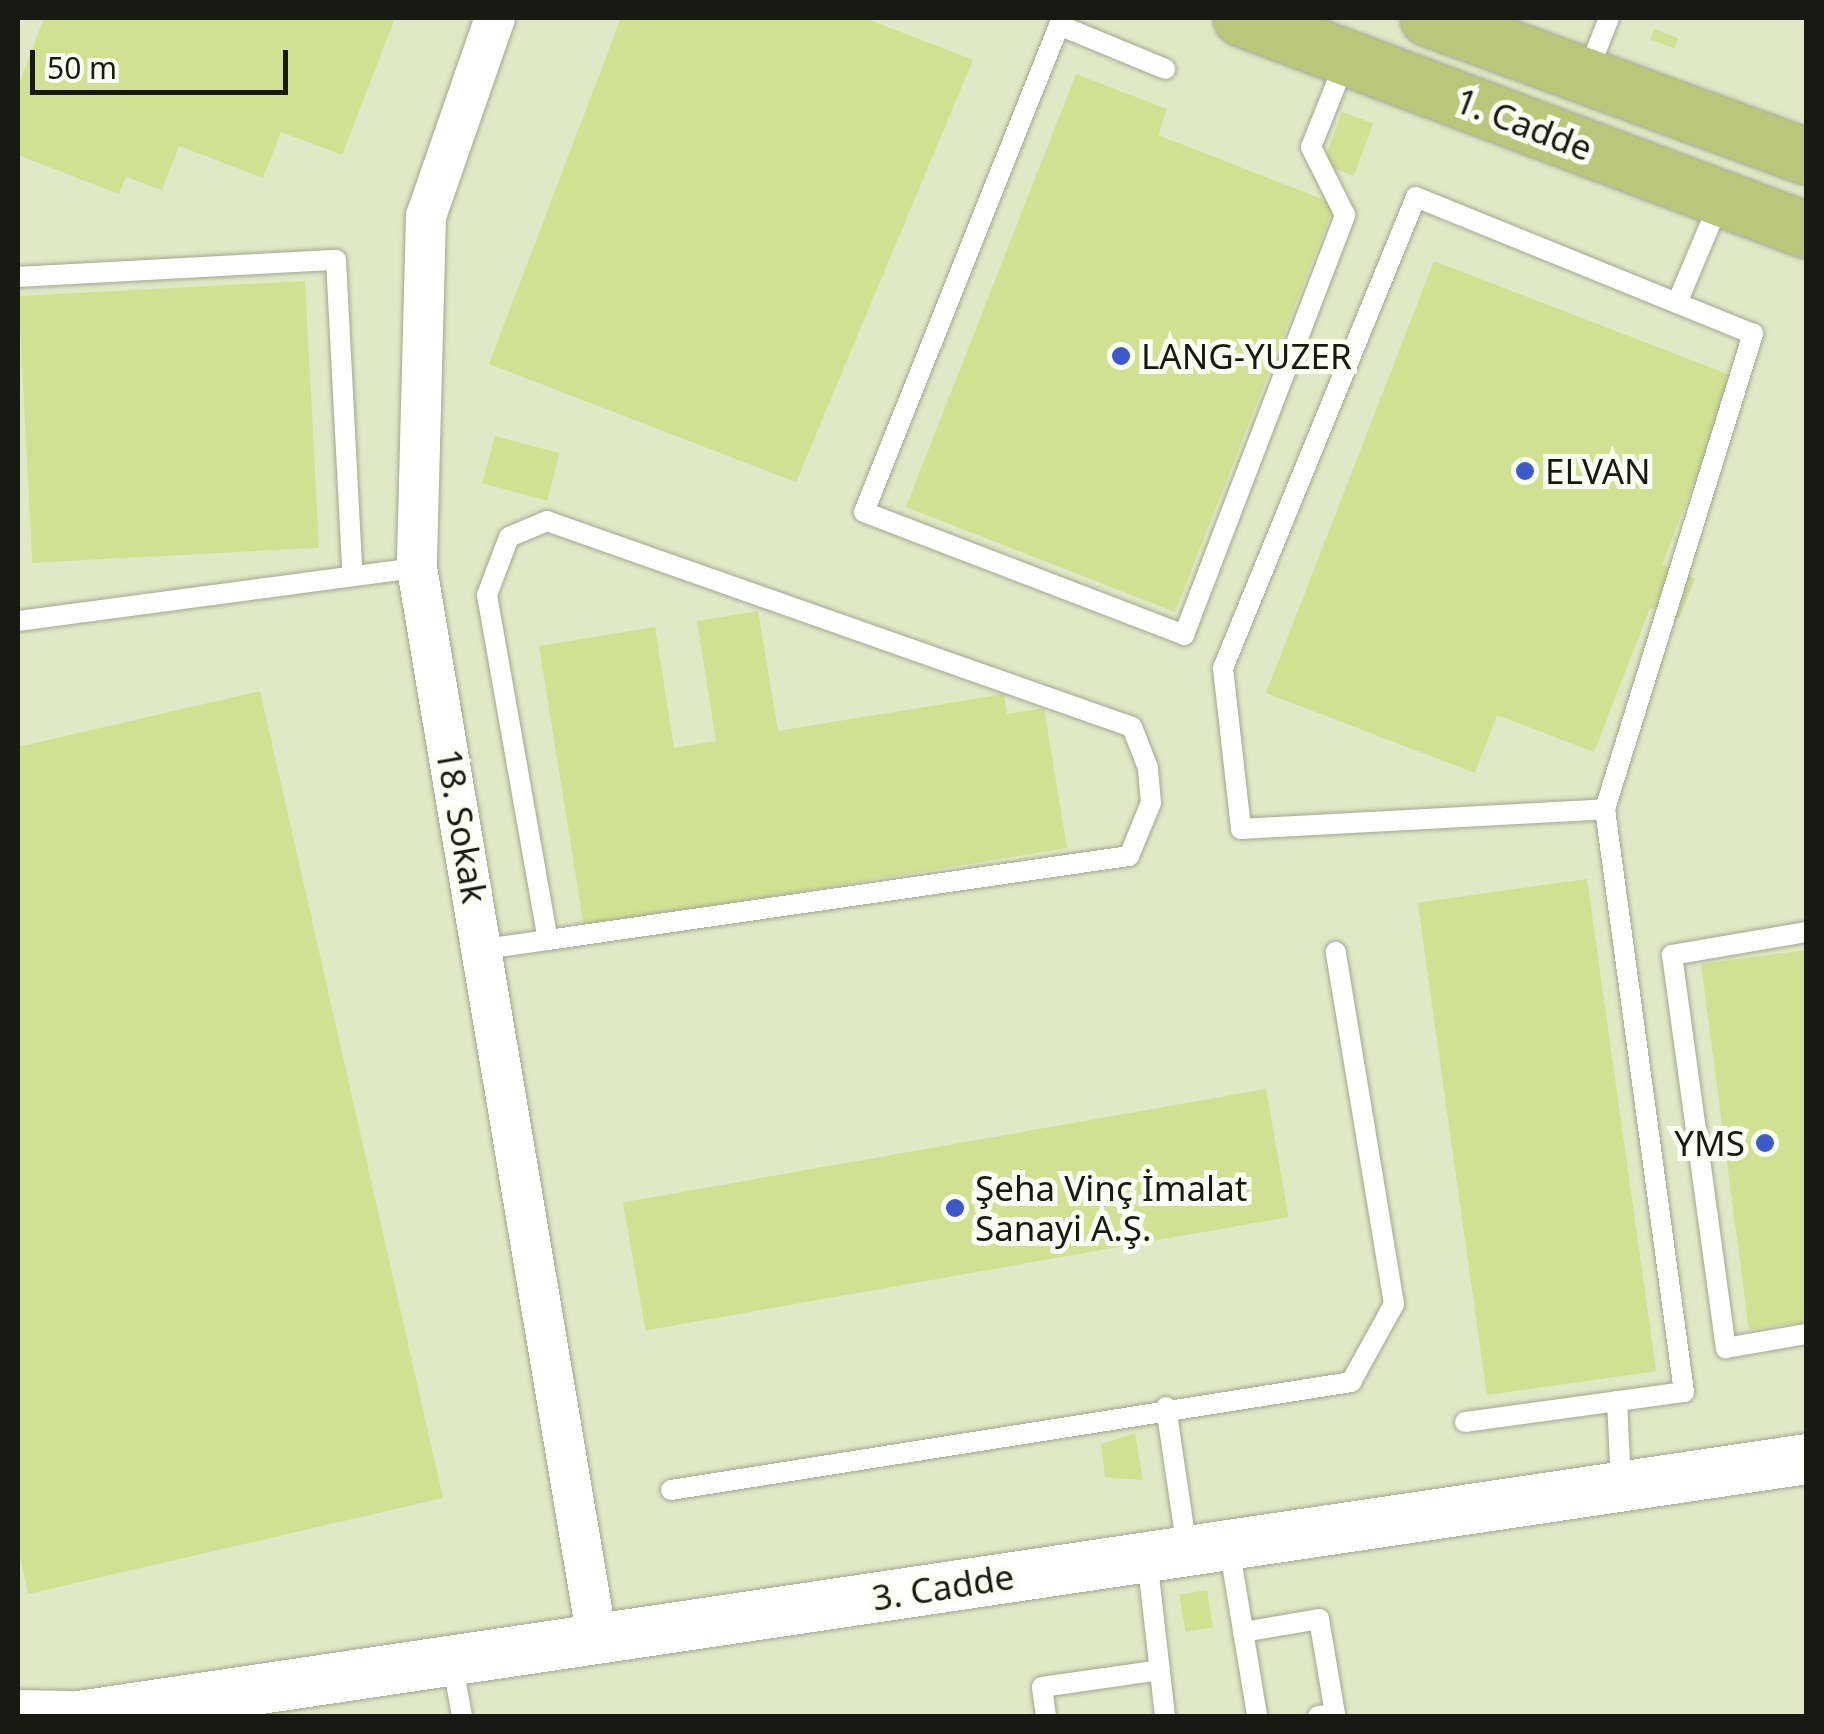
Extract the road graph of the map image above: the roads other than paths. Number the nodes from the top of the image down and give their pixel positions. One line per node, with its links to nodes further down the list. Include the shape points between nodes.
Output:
1 (495, 18): 14 (street, 18. Sokak, via 426,216)
2 (1241, 18): 6 (main road, 1. Cadde)
3 (1428, 18): 8 (main road, 1. Cadde)
4 (1609, 18): 8 (lane)
5 (1060, 21): 6 (lane, via 864,512 1184,635 1345,215 1311,147); 7 (lane)
6 (1346, 58): 10 (main road, 1. Cadde)
7 (1165, 69)
8 (1586, 76): 9 (main road, 1. Cadde)
9 (1806, 156)
10 (1722, 198): 11 (main road, 1. Cadde); 13 (lane)
11 (1806, 230)
12 (18, 277): 15 (lane, via 336,260)
13 (1677, 303): 17 (lane, via 1753,334); 17 (lane, via 1416,197 1223,668 1241,829)
14 (417, 568): 15 (lane); 20 (street, 18. Sokak)
15 (352, 570): 16 (lane)
16 (18, 620)
17 (1605, 809): 23 (lane, via 1684,1392)
18 (1806, 932): 22 (lane, via 1672,955 1726,1348)
19 (548, 940): 19 (lane, via 1129,856 1151,803 1148,768 1132,727 546,521 509,536 487,595); 20 (lane)
20 (484, 949): 31 (street, 18. Sokak)
21 (1336, 952): 24 (lane, via 1394,1304 1351,1382)
22 (1806, 1334)
23 (1617, 1401): 25 (lane); 27 (lane)
24 (1166, 1407): 28 (lane); 29 (lane)
25 (1464, 1422)
26 (1806, 1459): 27 (street, 3. Cadde)
27 (1621, 1484): 29 (street, 3. Cadde)
28 (670, 1490)
29 (1187, 1550): 30 (lane); 31 (street, 3. Cadde); 33 (lane)
30 (1243, 1632): 40 (lane); 41 (lane, via 1319,1619 1335,1714)
31 (597, 1639): 32 (street, 3. Cadde)
32 (452, 1661): 36 (street, 3. Cadde); 37 (lane)
33 (1160, 1670): 38 (lane, via 1042,1687); 39 (lane)
34 (18, 1714): 35 (street)
35 (69, 1716)
36 (79, 1716)
37 (462, 1716)
38 (1046, 1716)
39 (1165, 1716)
40 (1258, 1716)
41 (1318, 1716)

